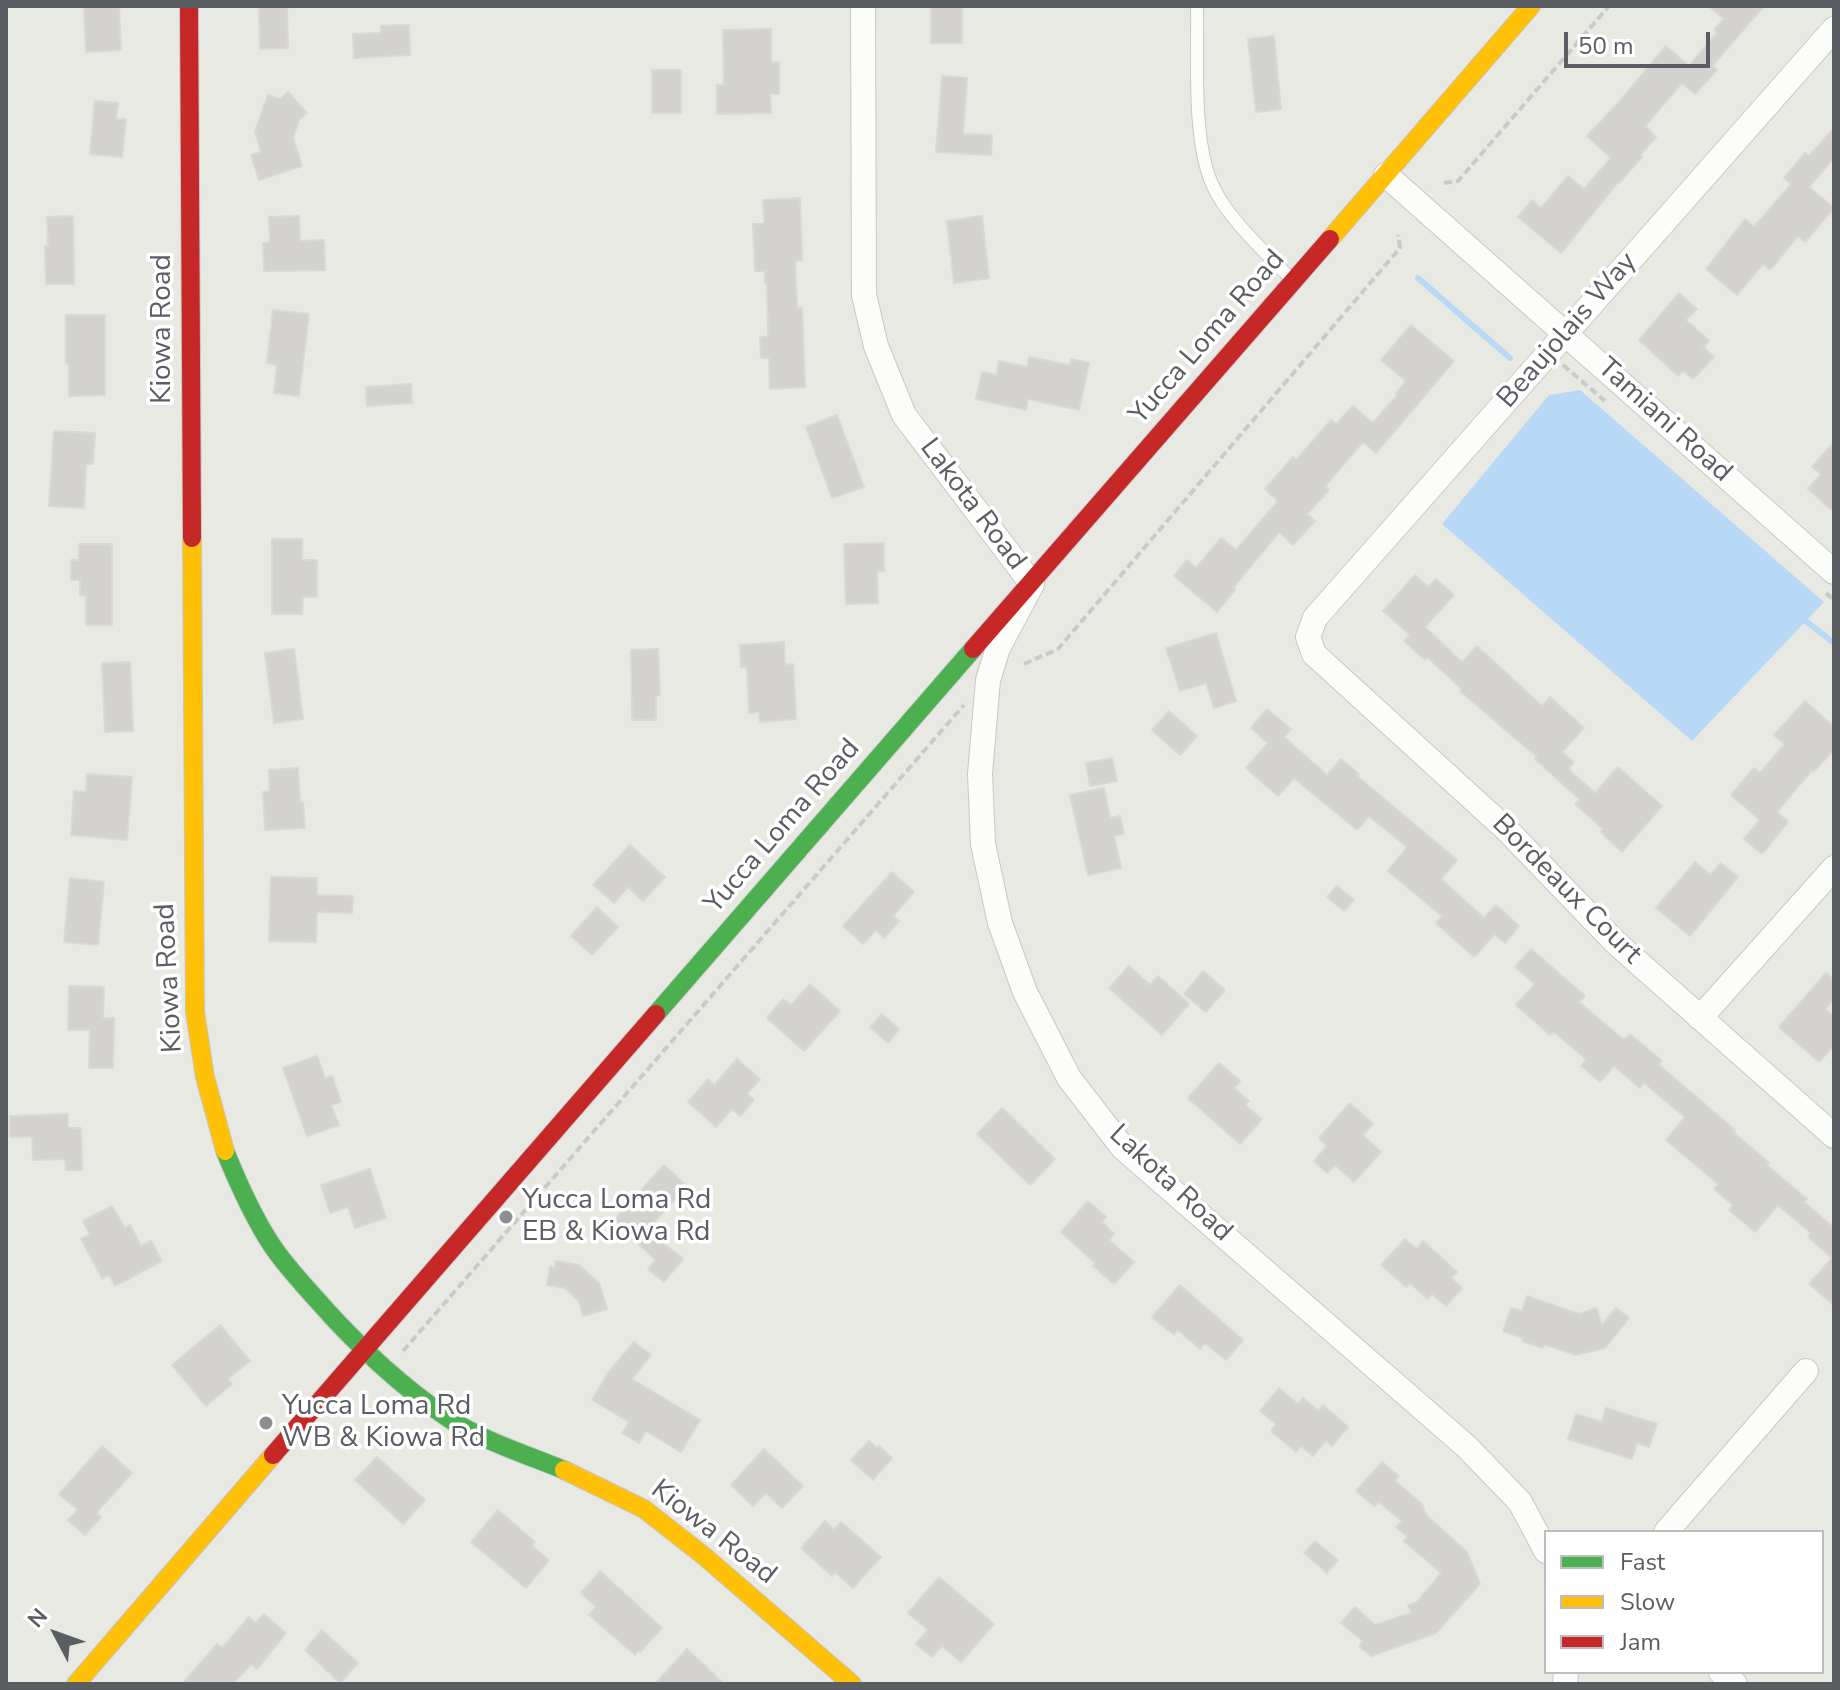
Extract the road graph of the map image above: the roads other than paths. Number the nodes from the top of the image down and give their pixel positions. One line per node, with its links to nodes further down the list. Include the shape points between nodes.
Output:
1 (189, 6): 15 (main road, Kiowa Road, via 195,1012 224,1150 245,1199 280,1256)
2 (863, 6): 10 (street, Lakota Road, via 864,295 876,346 904,415)
3 (1197, 6): 7 (lane, via 1202,155 1213,186 1233,216)
4 (1531, 6): 6 (main road, Yucca Loma Road)
5 (1834, 29): 8 (street, Beaujolais Way)
6 (1386, 175): 7 (main road, Yucca Loma Road); 8 (street, Tamiani Road)
7 (1293, 282): 10 (main road, Yucca Loma Road)
8 (1566, 333): 9 (street, Tamiani Road); 11 (street, Beaujolais Way, via 1315,618)
9 (1834, 572)
10 (1032, 584): 15 (main road, Yucca Loma Road); 18 (street, Lakota Road, via 998,648 987,688 980,774 983,844 1000,923 1025,992 1069,1078 1123,1148 1467,1447 1520,1502)
11 (1308, 637): 13 (street, Bordeaux Court, via 1314,654 1507,830 1615,942)
12 (1834, 868): 13 (street)
13 (1700, 1018): 14 (street, Bordeaux Court)
14 (1834, 1136)
15 (363, 1350): 19 (main road, Yucca Loma Road); 20 (main road, Kiowa Road, via 448,1418 644,1509)
16 (1806, 1371): 17 (street)
17 (1668, 1530)
18 (1544, 1547)
19 (76, 1684)
20 (852, 1684)

